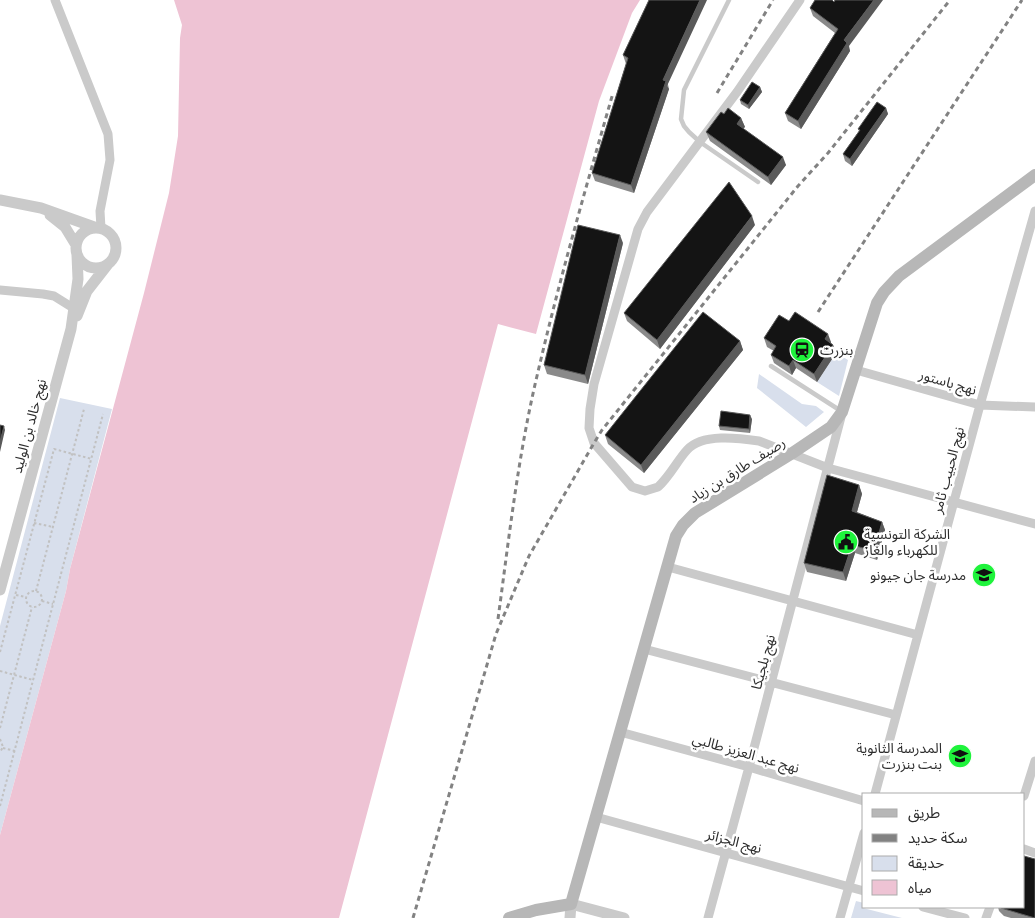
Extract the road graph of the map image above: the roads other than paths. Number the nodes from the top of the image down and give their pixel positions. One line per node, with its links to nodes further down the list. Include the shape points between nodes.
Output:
1 (55, 0): 10 (street, via 108,134 110,160)
2 (729, 0): 4 (lane, via 684,90 681,119)
3 (800, 0): 4 (street)
4 (700, 142): 6 (lane); 20 (street, via 647,212 638,229 594,384 589,428 594,443 626,482 638,490 658,487 688,449 708,438 759,441)
5 (1034, 176): 16 (main road, رصيف طارق بن زياد, via 891,284 880,297 872,315)
6 (758, 182)
7 (0, 200): 8 (street)
8 (41, 208): 10 (street); 11 (street, via 65,227)
9 (1035, 210): 17 (street, نهج الحبيب ثامر)
10 (99, 228): 11 (street, via 85,230 77,239); 12 (street, via 111,235 116,246)
11 (76, 250): 12 (street, via 85,265 91,268); 14 (street, نهج خالد بن الوليد)
12 (109, 263): 14 (street, نهج خالد بن الوليد)
13 (0, 290): 14 (street, via 54,296)
14 (76, 310): 25 (street, نهج خالد بن الوليد)
15 (771, 366): 19 (lane)
16 (856, 370): 17 (street, نهج باستور); 19 (main road, رصيف طارق بن زياد)
17 (980, 405): 18 (street, نهج باستور); 22 (street, نهج الحبيب ثامر)
18 (1035, 408)
19 (842, 412): 20 (main road, رصيف طارق بن زياد, via 831,427); 21 (street, نهج بلجيكا)
20 (791, 454): 21 (street); 24 (main road, رصيف طارق بن زياد, via 695,513 676,536)
21 (828, 468): 22 (street); 27 (street, نهج بلجيكا)
22 (954, 503): 23 (street); 28 (street, نهج الحبيب ثامر)
23 (1035, 524)
24 (668, 567): 27 (street); 29 (main road, رصيف طارق بن زياد)
25 (2, 573): 26 (street, نهج خالد بن الوليد)
26 (0, 590)
27 (793, 601): 28 (street); 30 (street, نهج بلجيكا)
28 (918, 635): 31 (street, نهج الحبيب ثامر)
29 (644, 649): 30 (street); 32 (main road, رصيف طارق بن زياد)
30 (771, 683): 31 (street); 34 (street, نهج بلجيكا)
31 (896, 715): 35 (street, نهج الحبيب ثامر)
32 (620, 732): 34 (street, نهج عبد العزيز طالبي); 38 (main road, رصيف طارق بن زياد)
33 (1035, 761): 36 (street)
34 (749, 767): 37 (street, نهج عبد العزيز طالبي); 40 (street, نهج بلجيكا)
35 (875, 793)
36 (1025, 793)
37 (862, 800)
38 (596, 817): 40 (street, نهج الجزائر); 43 (main road, رصيف طارق بن زياد)
39 (862, 840): 41 (street)
40 (726, 852): 41 (street, نهج الجزائر); 48 (street, نهج بلجيكا)
41 (848, 887): 42 (street, نهج الجزائر); 49 (street)
42 (862, 890)
43 (571, 904): 45 (main road); 46 (street, رصيف طارق بن زياد); 47 (street)
44 (927, 908): 50 (street)
45 (509, 918)
46 (570, 918)
47 (624, 918)
48 (708, 918)
49 (840, 918)
50 (965, 918)

